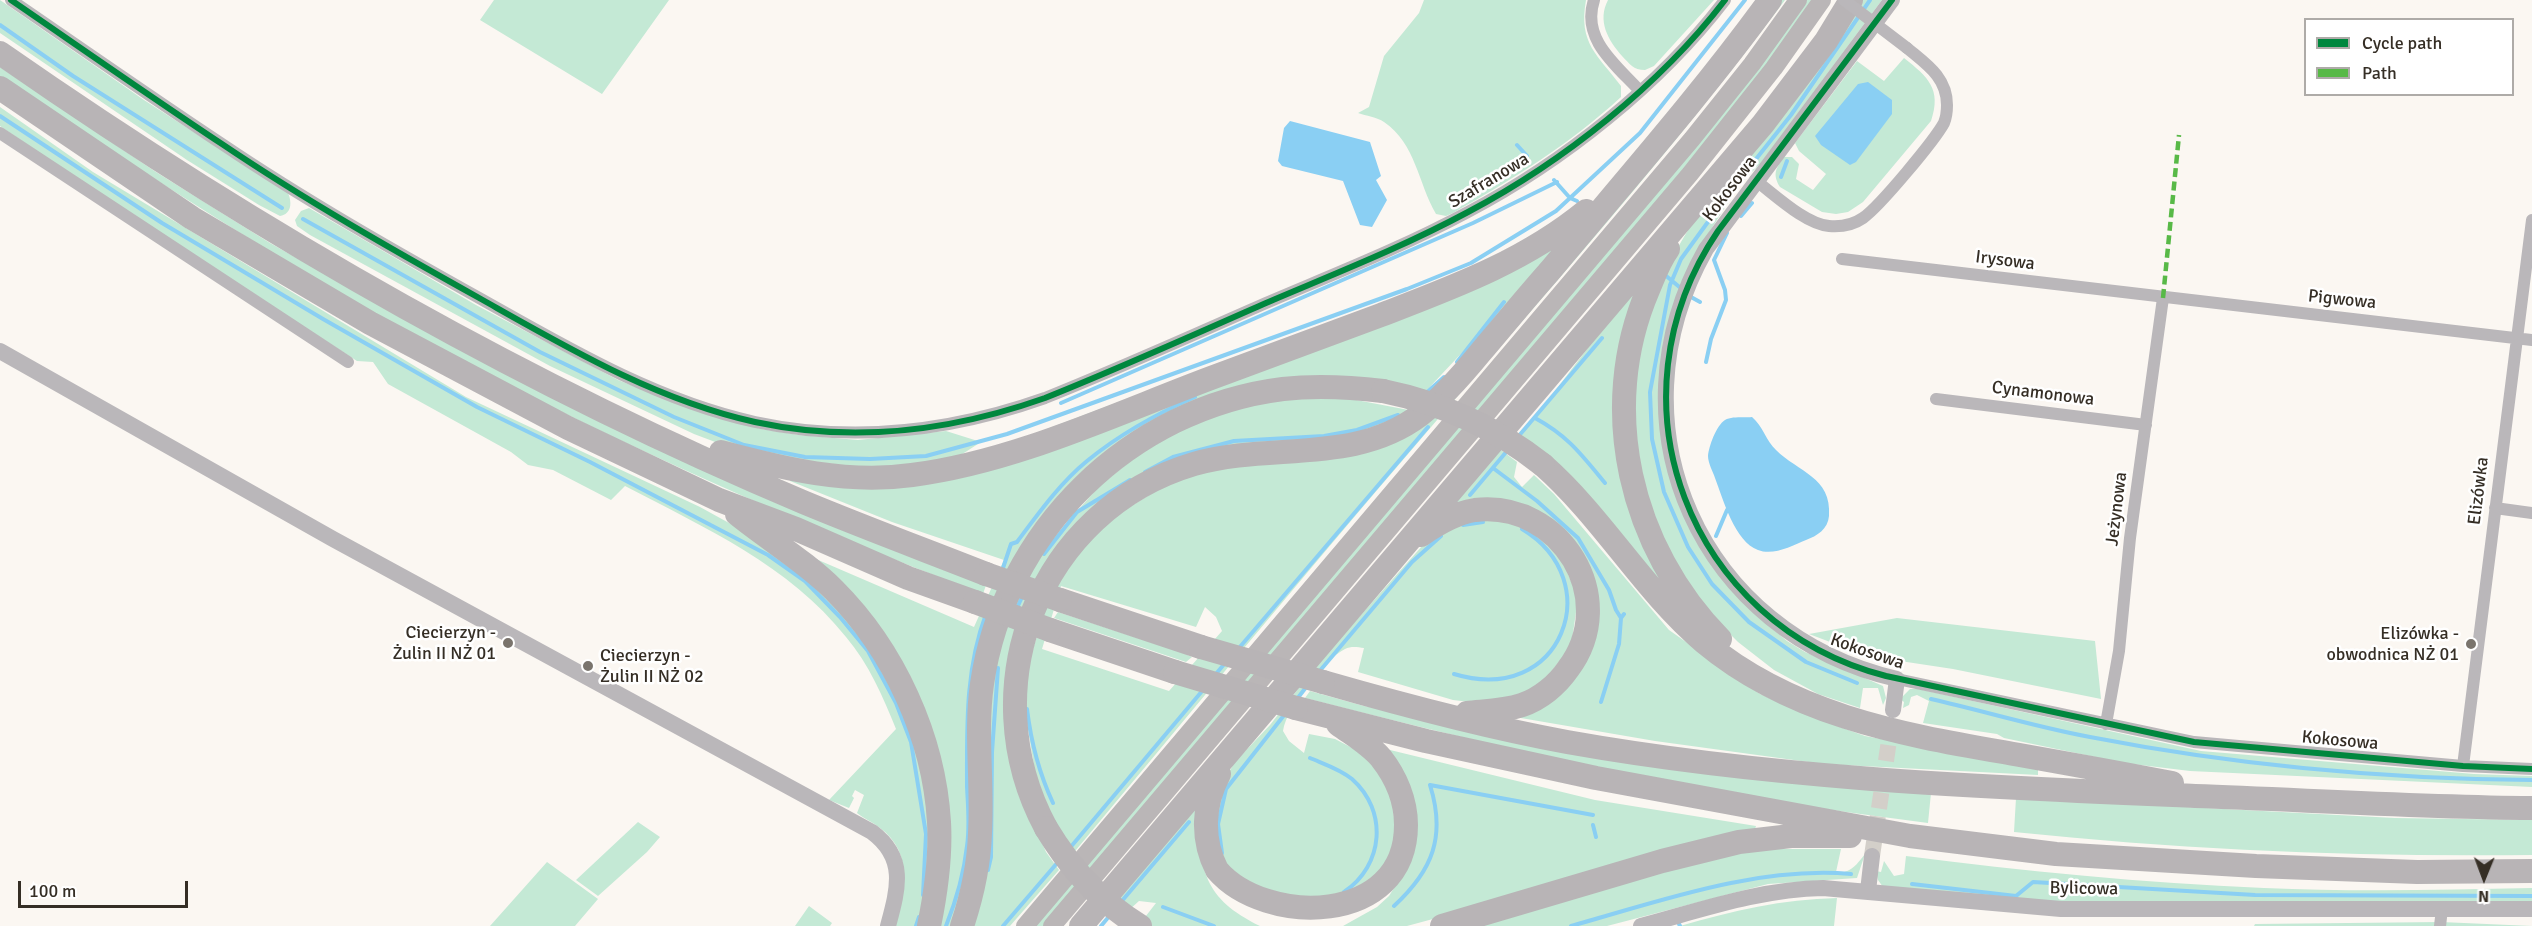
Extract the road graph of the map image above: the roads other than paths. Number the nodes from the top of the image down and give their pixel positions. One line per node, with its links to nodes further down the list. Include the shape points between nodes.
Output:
1 (11, 0): 12 (street, Szafranowa, via 224,146 390,247 601,364 653,389 730,416 842,432 904,431 953,424 1045,398 1470,212 1557,156)
2 (1594, 0): 12 (street, via 1591,17 1596,40)
3 (1725, 0): 12 (street, Szafranowa)
4 (1770, 0): 14 (highway, via 1732,53)
5 (1798, 0): 51 (main road, via 1692,139)
6 (1822, 0): 52 (main road, via 1690,174)
7 (1844, 0): 15 (street, bridge, via 1933,70 1946,92 1946,118 1869,213 1850,224 1825,226)
8 (1851, 0): 16 (highway, via 1826,42)
9 (1892, 0): 15 (street, Kokosowa)
10 (0, 52): 26 (highway, via 194,182 343,272 515,366)
11 (0, 88): 27 (highway, via 192,218 370,323 568,428)
12 (1640, 90)
13 (0, 133): 23 (street)
14 (1636, 169): 26 (highway, via 1558,233 1474,279 1071,431 975,463 881,478 820,476); 54 (highway, bridge, via 1452,386 1406,425 1350,446 1237,455 1172,471 1122,499 1079,538 1053,570 1033,610 1020,655 1014,713 1018,753 1046,828 1086,882)
15 (1755, 180): 31 (street, Kokosowa, via 1706,249 1676,320 1665,389 1675,469 1709,548 1756,606 1817,650 1857,668)
16 (1693, 206): 30 (highway); 32 (highway, via 1665,253 1633,332 1623,415 1628,464 1644,520 1671,576 1708,627)
17 (2532, 220): 20 (street, Elizówka)
18 (1842, 259): 19 (street, Irysowa)
19 (2163, 298): 20 (street, Pigwowa); 25 (street, Jeżynowa)
20 (2517, 338): 21 (street, Pigwowa); 28 (street, Elizówka)
21 (2532, 340)
22 (0, 351): 48 (street, via 333,539 872,832 891,851 897,869)
23 (348, 362)
24 (1935, 399): 25 (street, Cynamonowa)
25 (2146, 424): 36 (street, Jeżynowa, via 2119,651)
26 (657, 436): 34 (highway, bridge, via 802,502 986,574 1201,647)
27 (719, 500): 35 (highway, bridge, via 908,578 1050,630 1175,672); 49 (highway, via 834,590 877,643 898,679 915,715 935,783 938,868)
28 (2495, 508): 29 (street); 38 (street, Elizówka)
29 (2532, 513)
30 (1398, 553): 34 (highway, via 1452,516 1473,510 1508,512 1523,516 1555,535 1574,559 1587,591 1588,621 1583,642 1575,661 1553,687 1510,708); 37 (highway)
31 (1897, 679): 33 (street); 36 (street, Kokosowa)
32 (1778, 690): 40 (highway, via 1844,718 1902,732 2172,783); 50 (highway, bridge, via 1732,664 1678,618 1582,503 1543,465 1506,438 1430,403 1383,392 1341,387 1284,389 1244,396 1199,410 1153,432 1118,456 1056,515 1017,575 997,620 988,654 980,716 979,847 973,890)
33 (1893, 710)
34 (1444, 714): 40 (highway, via 1568,742 1763,770 2054,790)
35 (1325, 715): 37 (highway, via 1380,758 1397,783 1405,814 1404,848 1391,878 1370,903 1336,921 1310,926 1275,921 1245,905 1222,879 1210,851 1206,817 1212,789); 42 (highway, via 1596,778)
36 (2106, 724): 38 (street, Kokosowa, via 2225,746)
37 (1235, 746): 53 (highway)
38 (2463, 766): 39 (street, Kokosowa)
39 (2532, 769)
40 (2283, 799): 41 (highway)
41 (2532, 808)
42 (1910, 836): 44 (highway, via 2056,854 2244,866); 55 (highway, via 1791,836 1739,842)
43 (1872, 855): 45 (street)
44 (2532, 871)
45 (1868, 891): 47 (street, Bylicowa, via 2049,909); 56 (street, Bylicowa, via 1813,888 1776,892)
46 (2532, 909): 47 (street, Bylicowa)
47 (2441, 918)
48 (888, 926)
49 (929, 926)
50 (962, 926)
51 (1025, 926)
52 (1052, 926)
53 (1081, 926)
54 (1140, 926)
55 (1442, 926)
56 (1641, 926)

